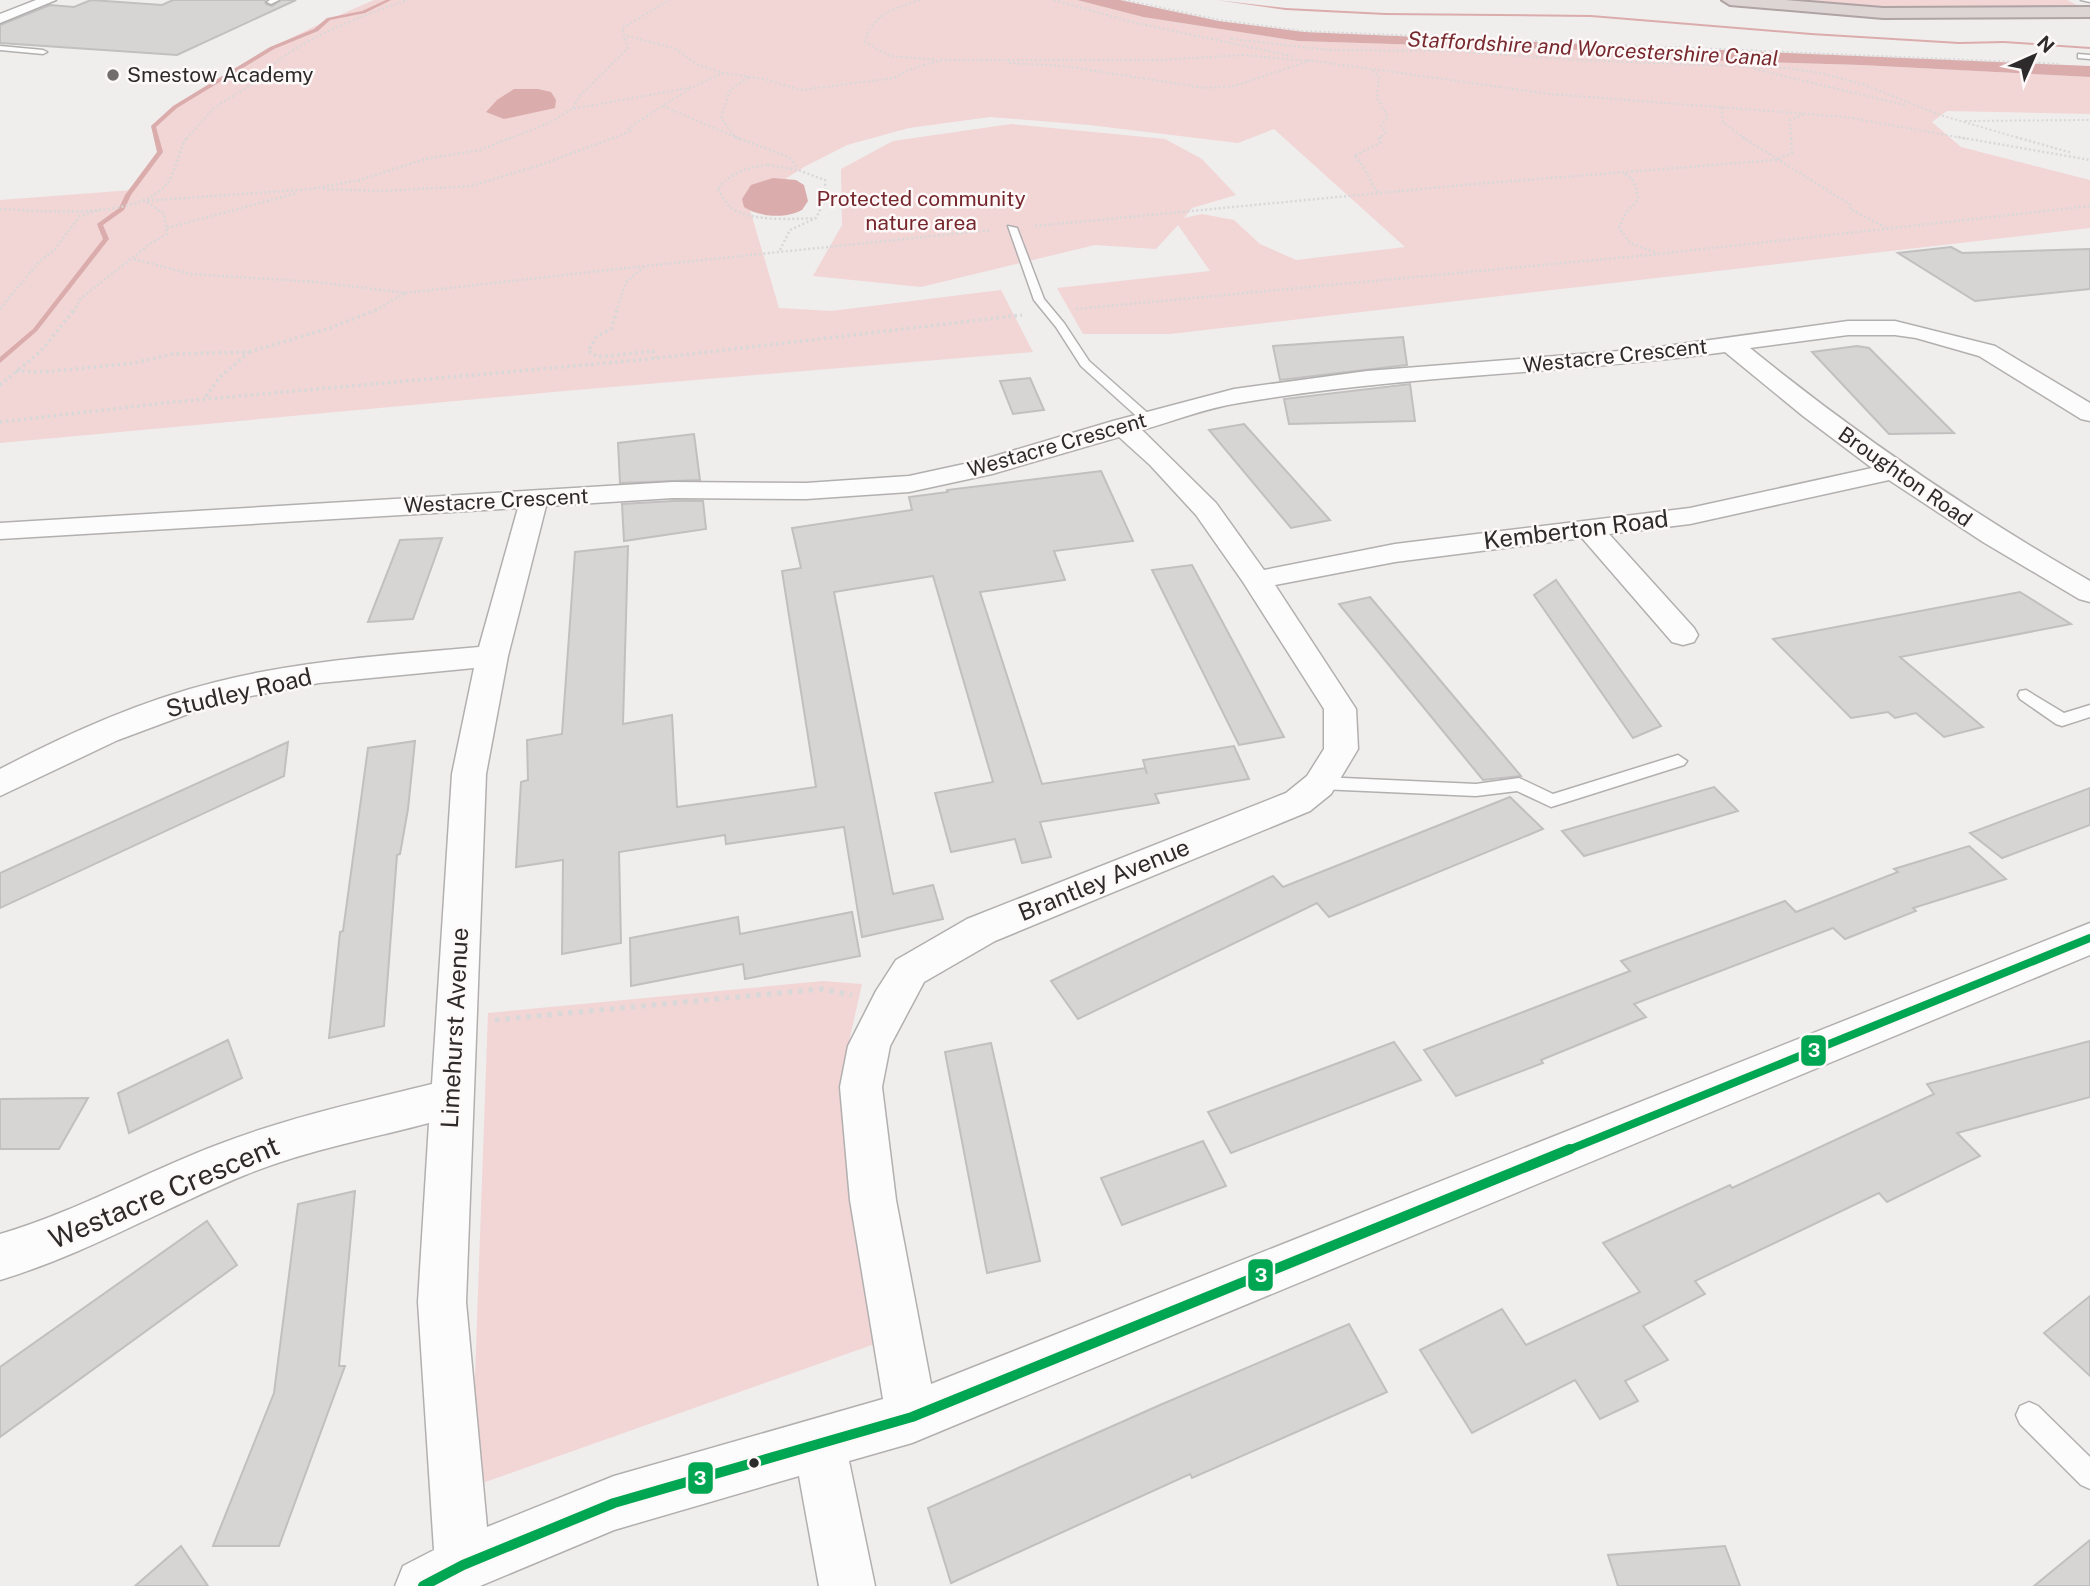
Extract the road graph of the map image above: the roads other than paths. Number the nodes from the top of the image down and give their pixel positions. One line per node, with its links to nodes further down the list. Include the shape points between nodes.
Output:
1 (49, 0): 5 (street)
2 (1730, 0): 3 (highway)
3 (1786, 3): 4 (highway, via 1905,14)
4 (2090, 12)
5 (0, 19)
6 (0, 48): 7 (lane)
7 (43, 52)
8 (1012, 228): 11 (lane, via 1038,300)
9 (1731, 345): 10 (street, Westacre Crescent, via 1848,328 1918,332 2005,360); 11 (street, Westacre Crescent, via 1367,378 1234,396); 12 (street, Broughton Road)
10 (2090, 414)
11 (1135, 423): 13 (street, Westacre Crescent, via 983,468 909,484 856,490 673,490); 16 (street, Brantley Avenue)
12 (1893, 471): 14 (street, Kemberton Road, via 1690,516); 17 (street, Broughton Road)
13 (534, 498): 15 (street, Westacre Crescent); 19 (street, Limehurst Avenue)
14 (1590, 530): 16 (street, Kemberton Road, via 1395,553); 18 (street)
15 (0, 531)
16 (1257, 580): 23 (street, Brantley Avenue, via 1340,709 1341,749)
17 (2090, 593)
18 (1683, 636)
19 (492, 656): 24 (street, Studley Road, via 338,670 215,693 96,735); 26 (street, Limehurst Avenue, via 468,774)
20 (2026, 695): 21 (lane, via 2062,720)
21 (2090, 711)
22 (1678, 761): 23 (lane, via 1551,802 1519,784 1476,790)
23 (1321, 783): 29 (street, Brantley Avenue, via 1298,802 981,930 910,971 869,1046 861,1087 873,1200)
24 (0, 784)
25 (2090, 938): 29 (street)
26 (452, 1099): 27 (street, Westacre Crescent, via 278,1142 85,1227); 32 (street, Limehurst Avenue, via 442,1302)
27 (0, 1256)
28 (2029, 1415): 31 (lane)
29 (912, 1417): 30 (street)
30 (819, 1444): 32 (street, via 614,1503); 33 (street)
31 (2090, 1476)
32 (443, 1576)
33 (847, 1586)

